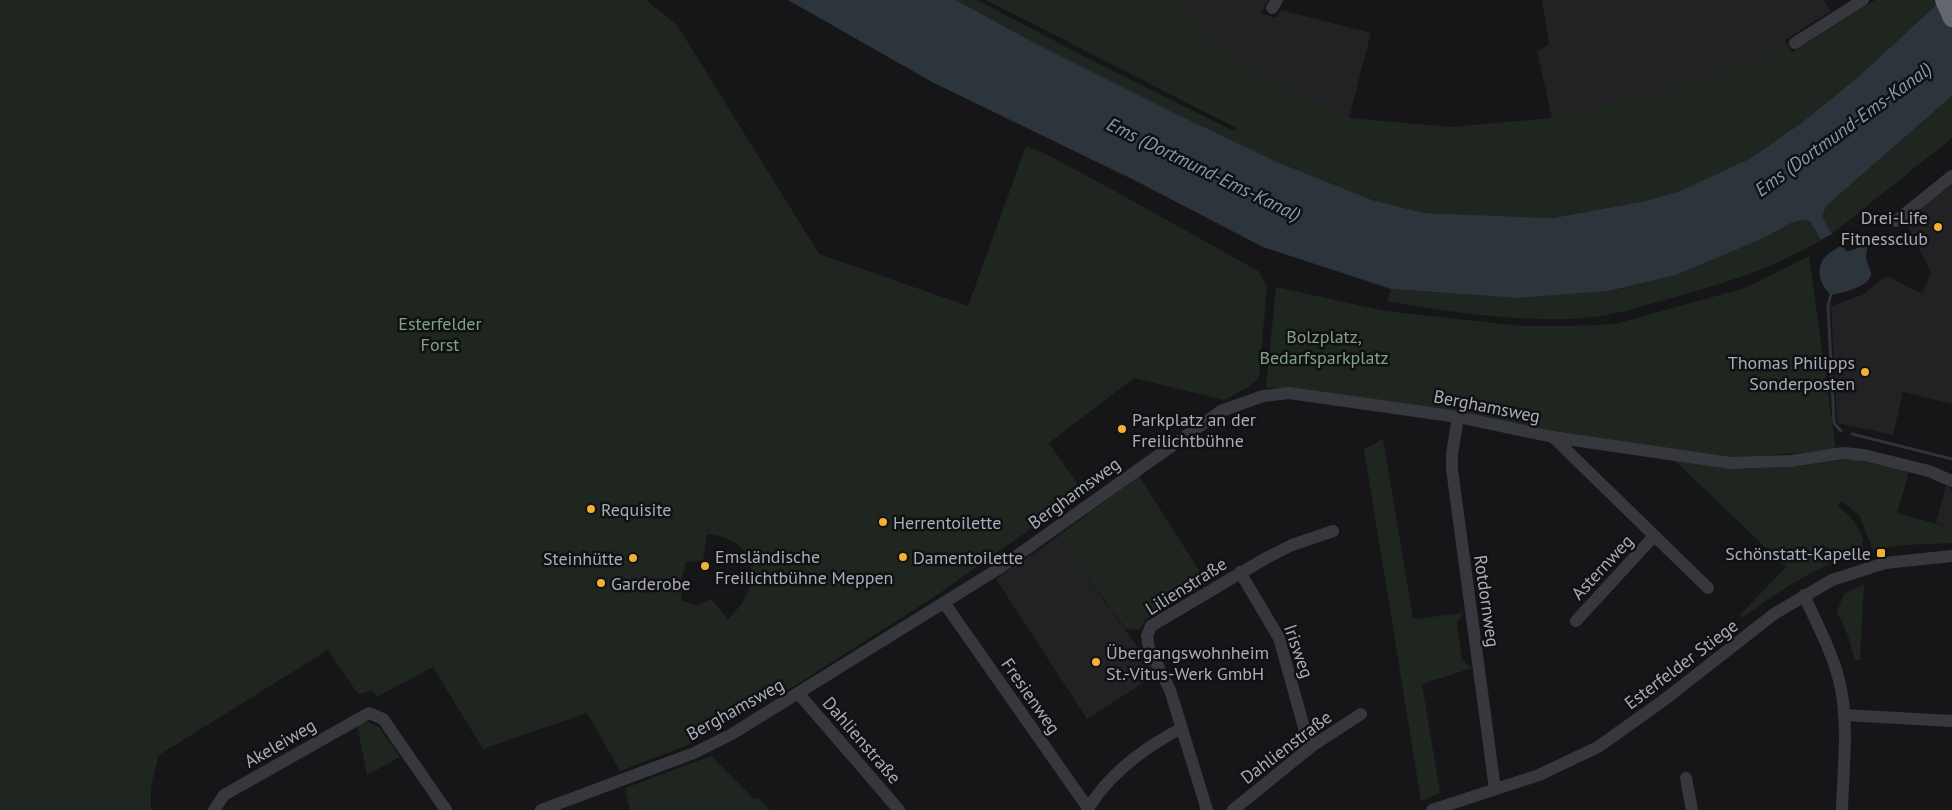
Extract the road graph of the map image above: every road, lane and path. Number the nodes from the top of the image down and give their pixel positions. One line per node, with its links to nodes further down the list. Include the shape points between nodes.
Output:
1 (1863, 0): 4 (street)
2 (1944, 0): 3 (highway)
3 (1952, 18)
4 (1795, 43)
5 (1952, 176): 6 (street)
6 (1896, 222)
7 (1458, 417): 8 (street, Berghamsweg); 16 (street, Berghamsweg, via 1289,393 1242,402 1198,426); 25 (street, Rotdornweg, via 1452,469)
8 (1553, 437): 9 (street, Berghamsweg, via 1730,463 1864,455 1930,471); 11 (street, Berghamsweg)
9 (1952, 481)
10 (1333, 531): 13 (street, Lilienstraße, via 1292,545)
11 (1654, 536): 14 (street, Berghamsweg); 17 (street, Asternweg)
12 (1952, 556): 15 (street, Esterfelder Stiege, via 1917,558 1862,568)
13 (1240, 572): 22 (street, Lilienstraße, via 1159,620 1151,626 1147,636); 23 (street, Irisweg, via 1279,638 1305,732)
14 (1708, 588)
15 (1804, 595): 20 (street, via 1836,671); 25 (street, Esterfelder Stiege, via 1774,614 1598,747 1539,775)
16 (945, 604): 18 (street, Berghamsweg); 26 (street, Fresienweg)
17 (1576, 621)
18 (798, 693): 29 (street, Berghamsweg, via 732,734 694,753); 30 (street, Dahlienstraße)
19 (1361, 714): 23 (street, Dahlienstraße)
20 (1844, 715): 21 (street); 35 (street)
21 (1952, 721)
22 (1182, 728): 26 (street, via 1160,740 1120,771 1103,787); 31 (street, Lilienstraße)
23 (1312, 746): 32 (street, Dahlienstraße)
24 (1686, 778): 34 (street)
25 (1495, 789): 33 (street, Esterfelder Stiege)
26 (1088, 809)
27 (214, 810): 28 (street, Akeleiweg, via 224,795 370,713 383,719)
28 (446, 810)
29 (542, 810)
30 (899, 810)
31 (1207, 810)
32 (1233, 810)
33 (1432, 810)
34 (1692, 810)
35 (1842, 810)

